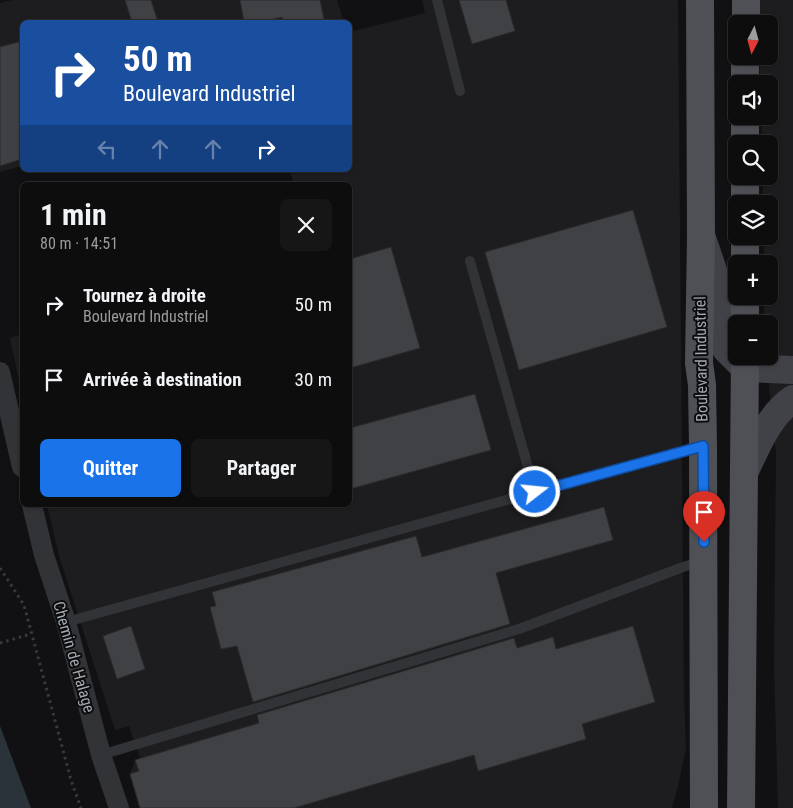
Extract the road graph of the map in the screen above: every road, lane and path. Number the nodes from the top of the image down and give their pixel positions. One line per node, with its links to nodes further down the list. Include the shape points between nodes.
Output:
1 (437, 0): 5 (lane)
2 (700, 0): 6 (main road, Boulevard Industriel)
3 (746, 0): 4 (main road)
4 (746, 15)
5 (460, 91)
6 (701, 236): 8 (street, via 719,288 721,338); 14 (main road, Boulevard Industriel, via 699,363)
7 (470, 261): 17 (lane)
8 (728, 350)
9 (745, 365): 16 (main road)
10 (763, 365): 11 (street)
11 (793, 370)
12 (0, 372): 15 (street)
13 (793, 399): 16 (street, via 763,434)
14 (703, 446): 17 (lane); 19 (main road, Boulevard Industriel)
15 (20, 458)
16 (745, 471): 28 (main road)
17 (535, 492): 21 (lane)
18 (32, 507): 21 (street, Chemin de Halage)
19 (704, 561): 24 (lane, via 519,629); 27 (main road, Boulevard Industriel)
20 (0, 568): 22 (path, via 24,605)
21 (66, 622): 24 (street, Chemin de Halage)
22 (31, 634): 23 (path); 25 (path)
23 (0, 643)
24 (101, 755): 26 (street, Chemin de Halage)
25 (81, 808)
26 (119, 808)
27 (704, 808)
28 (741, 808)

